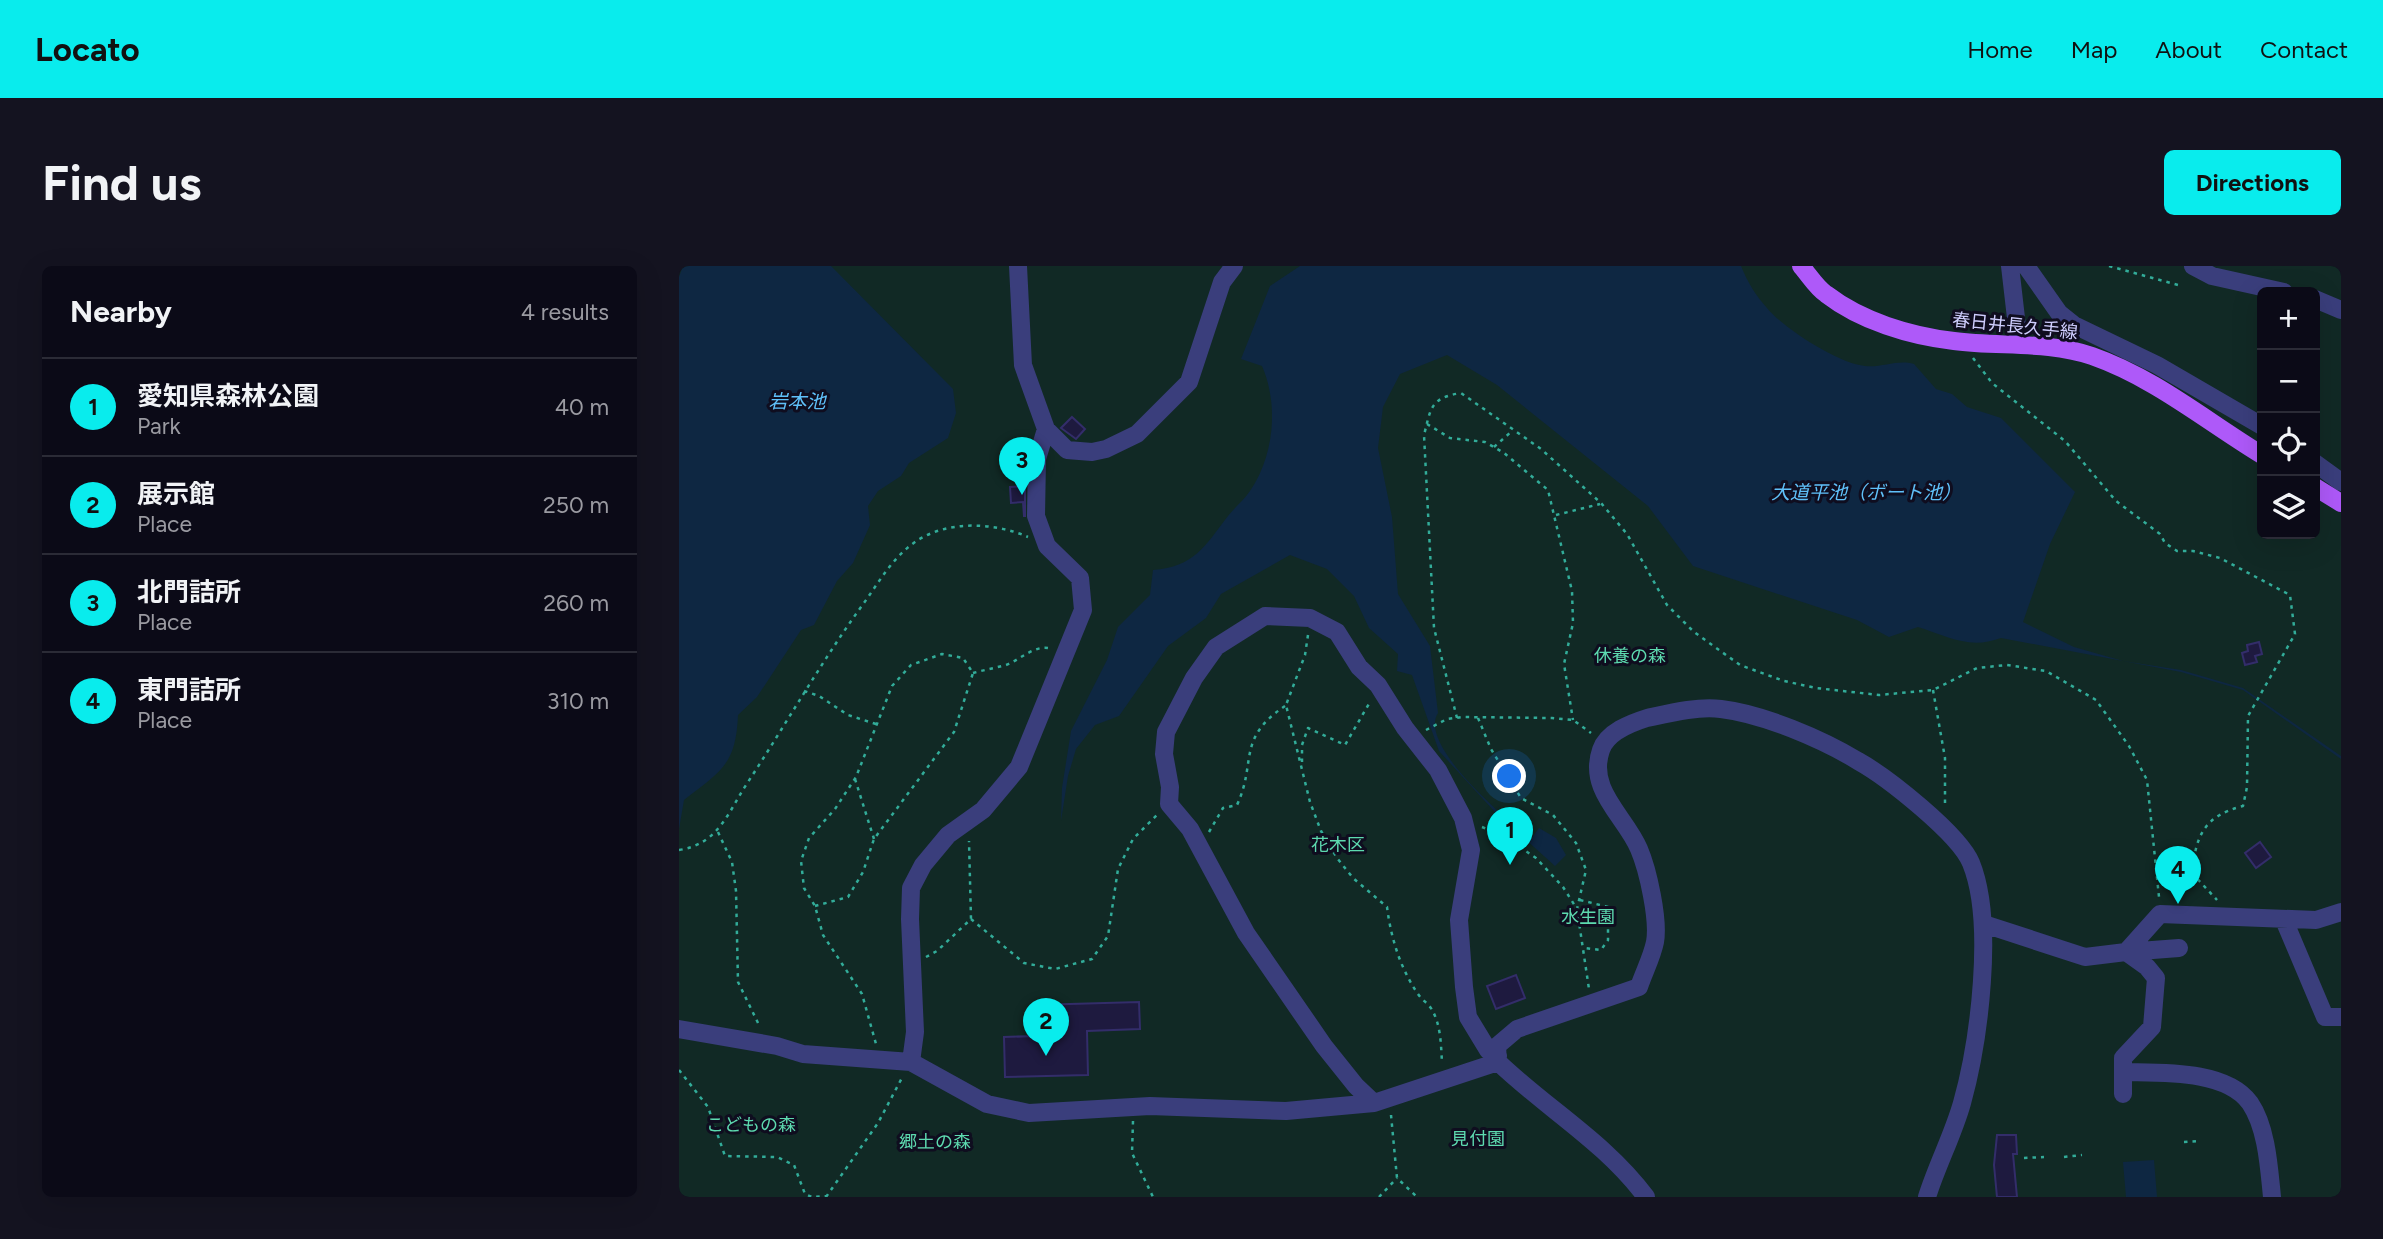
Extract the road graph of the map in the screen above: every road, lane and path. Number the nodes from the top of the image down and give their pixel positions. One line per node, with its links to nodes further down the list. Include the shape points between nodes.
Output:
1 (1018, 266): 16 (lane, via 1023,365)
2 (1234, 266): 16 (lane, via 1222,282 1189,382 1137,434 1092,452 1067,450)
3 (1801, 266): 12 (main road, 春日井長久手線, via 1824,293 1860,315 1899,330 1954,341)
4 (2010, 266): 12 (lane)
5 (2026, 266): 14 (lane, via 2059,313 2074,326 2157,365)
6 (2109, 266): 8 (path)
7 (2193, 266): 9 (lane, via 2213,276)
8 (2178, 285)
9 (2262, 287)
10 (2320, 301): 11 (lane)
11 (2341, 310)
12 (2019, 344): 19 (main road, 春日井長久手線, via 2091,356 2183,401)
13 (1980, 366): 51 (path, via 2016,405 2066,441 2116,501 2160,534 2165,543 2177,551 2220,558 2290,595 2295,634 2248,716 2243,806 2221,811 2195,844 2192,873)
14 (2257, 423)
15 (1427, 424): 17 (path, via 1431,408 1442,396 1461,393); 18 (path, via 1450,438); 34 (path, via 1424,466 1434,628)
16 (1046, 429): 26 (lane, via 1035,482 1036,516)
17 (1513, 430): 18 (path); 23 (path)
18 (1494, 447): 25 (path, via 1548,490)
19 (2257, 452)
20 (2320, 467): 21 (lane)
21 (2341, 482)
22 (2320, 490): 24 (main road)
23 (1601, 503): 25 (path); 31 (path, via 1627,534 1667,604 1694,632 1740,665 1816,688 1879,695)
24 (2341, 503)
25 (1556, 515): 36 (path, via 1572,591 1573,622 1564,664)
26 (1047, 546): 28 (lane, via 1080,578 1083,610); 32 (path, via 1016,532 971,525 953,526 918,541 893,560)
27 (1310, 618): 30 (lane, via 1338,632 1359,667); 33 (path, via 1305,655); 42 (lane, via 1265,617 1216,647 1166,732)
28 (1066, 655): 29 (path, via 1046,647 1007,665); 43 (lane, via 1019,767 983,810)
29 (973, 673): 37 (path, via 963,659 941,654 911,665 892,686); 47 (path, via 954,732)
30 (1378, 685): 38 (lane); 40 (path, via 1345,745 1308,727)
31 (1933, 690): 46 (path, via 1945,758); 55 (path, via 1976,668 2007,665 2046,671 2096,700 2147,780)
32 (804, 691): 37 (path, via 848,715); 45 (path)
33 (1286, 705): 40 (path); 48 (path, via 1262,724 1252,739 1237,805 1223,808)
34 (1457, 718): 35 (path); 38 (path)
35 (1478, 718): 36 (path); 50 (path, via 1521,797 1553,815 1576,842 1586,870)
36 (1573, 720): 39 (path)
37 (879, 725): 41 (path)
38 (1412, 738): 68 (lane, via 1438,770 1463,818 1471,850 1458,920 1468,1017)
39 (1604, 744): 46 (lane, via 1634,722 1720,709 1779,725 1859,761); 63 (lane, via 1598,772 1601,786 1639,849 1655,911 1655,941 1639,987)
40 (1302, 765): 72 (path, via 1310,802 1337,858 1387,907 1400,960 1432,1009)
41 (855, 778): 47 (path); 52 (path, via 835,810 809,838 801,861 804,888)
42 (1169, 804): 48 (lane); 56 (path, via 1133,839 1118,869 1108,936 1092,960 1055,970 1024,963)
43 (967, 820): 56 (path); 62 (lane, via 923,865 911,888)
44 (1477, 825): 53 (path, via 1504,836 1536,858)
45 (718, 832): 49 (path); 66 (path, via 732,862 736,891 738,982 763,1033)
46 (1948, 832): 58 (lane, via 1970,862)
47 (874, 839): 52 (path, via 848,897)
48 (1200, 847): 74 (lane, via 1246,933 1324,1046 1356,1086)
49 (679, 850)
50 (1580, 900): 53 (path); 59 (path, via 1608,907 1608,940 1601,950)
51 (2217, 900)
52 (815, 906): 67 (path, via 823,935 862,994)
53 (1577, 909): 59 (path)
54 (2341, 912): 57 (lane, via 2316,920)
55 (2160, 914): 57 (lane); 61 (lane)
56 (971, 919): 62 (path, via 937,951)
57 (2284, 920): 64 (lane, via 2325,1017)
58 (1984, 924): 61 (lane, via 2085,957); 88 (lane, via 1969,1068 1961,1104)
59 (1584, 948): 63 (path, via 1589,992)
60 (2179, 948): 61 (lane)
61 (2126, 952): 71 (lane, via 2156,978 2152,1027 2123,1058)
62 (913, 964): 69 (lane)
63 (1584, 1006): 68 (lane, via 1517,1030 1497,1046)
64 (2341, 1017)
65 (679, 1029): 66 (lane)
66 (777, 1046): 67 (lane, via 803,1054)
67 (880, 1058): 69 (lane)
68 (1498, 1059): 72 (lane); 87 (lane, via 1582,1129 1630,1174)
69 (911, 1062): 75 (lane, via 987,1104 1029,1113); 83 (path, via 878,1123)
70 (679, 1070): 83 (path, via 708,1107 725,1156 776,1157 793,1165 805,1194)
71 (2123, 1072): 73 (lane); 89 (lane, via 2204,1077 2244,1097 2261,1132)
72 (1443, 1081): 74 (lane)
73 (2123, 1094)
74 (1381, 1101): 75 (lane, via 1286,1111); 82 (path)
75 (1131, 1106): 84 (path, via 1132,1153)
76 (2200, 1141): 77 (path)
77 (2184, 1142)
78 (2082, 1155): 80 (path)
79 (2043, 1157): 81 (path)
80 (2064, 1157)
81 (2024, 1158)
82 (1397, 1178): 85 (path); 86 (path)
83 (827, 1196)
84 (1153, 1197)
85 (1380, 1197)
86 (1417, 1197)
87 (1646, 1197)
88 (1927, 1197)
89 (2272, 1197)

